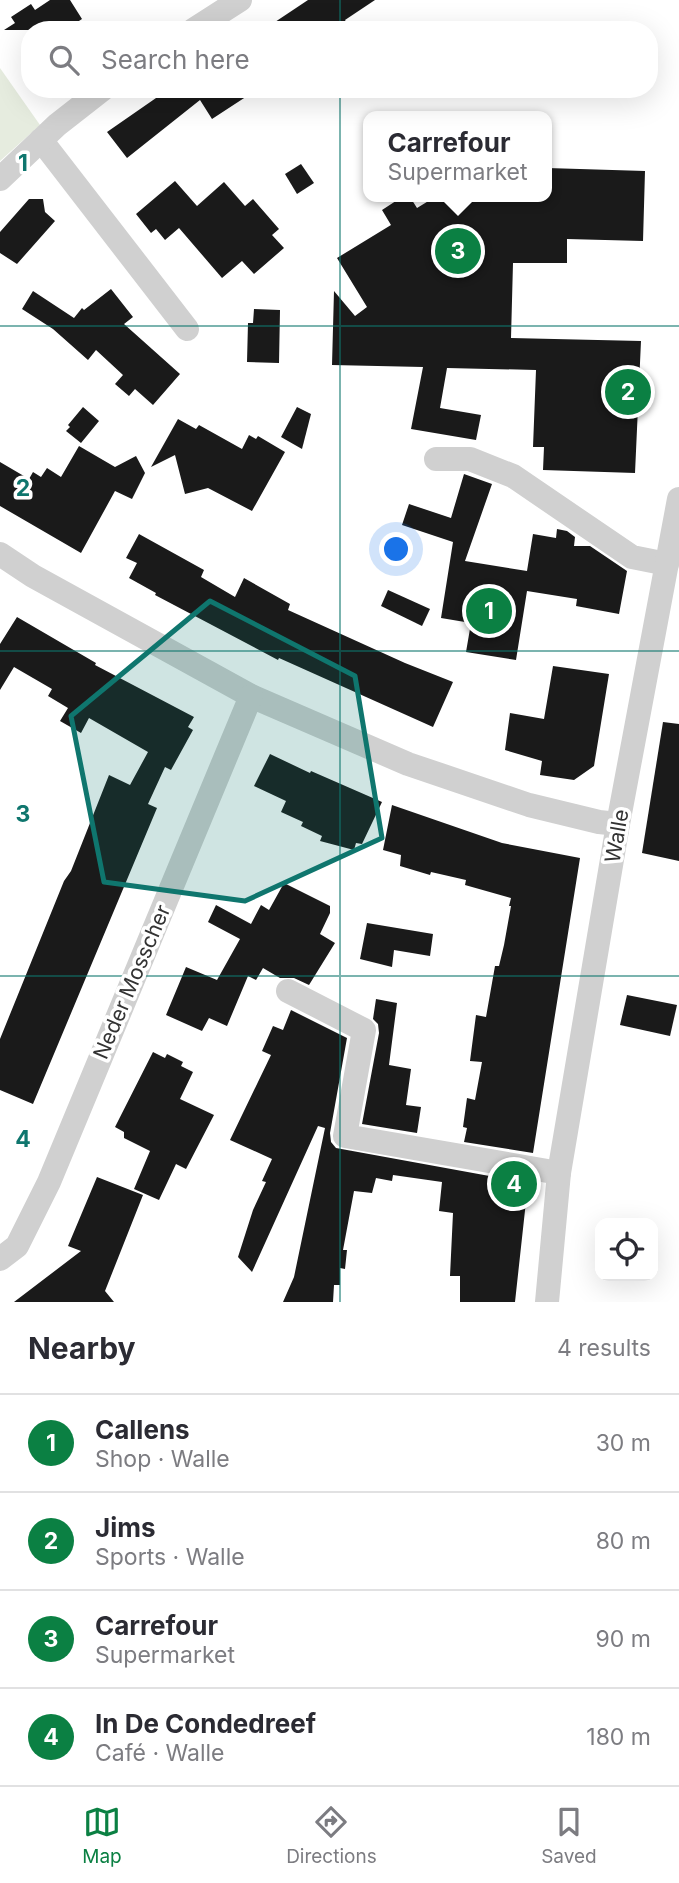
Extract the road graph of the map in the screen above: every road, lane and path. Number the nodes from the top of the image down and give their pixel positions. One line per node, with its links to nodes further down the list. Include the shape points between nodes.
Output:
1 (236, 3): 2 (street)
2 (207, 21)
3 (92, 98): 4 (street)
4 (41, 140): 5 (street); 6 (street)
5 (0, 179)
6 (187, 330)
7 (436, 458): 10 (street, via 470,459 513,476 632,557)
8 (679, 499): 10 (street, Walle)
9 (0, 554): 11 (street)
10 (667, 564): 12 (street, Walle)
11 (251, 696): 12 (street, via 408,764 529,805); 15 (street, Neder Mosscher, via 49,1182 17,1246)
12 (618, 824): 14 (street, Walle)
13 (288, 991): 14 (street, via 364,1030 345,1136)
14 (559, 1173): 16 (street, Walle)
15 (0, 1259)
16 (547, 1302)

